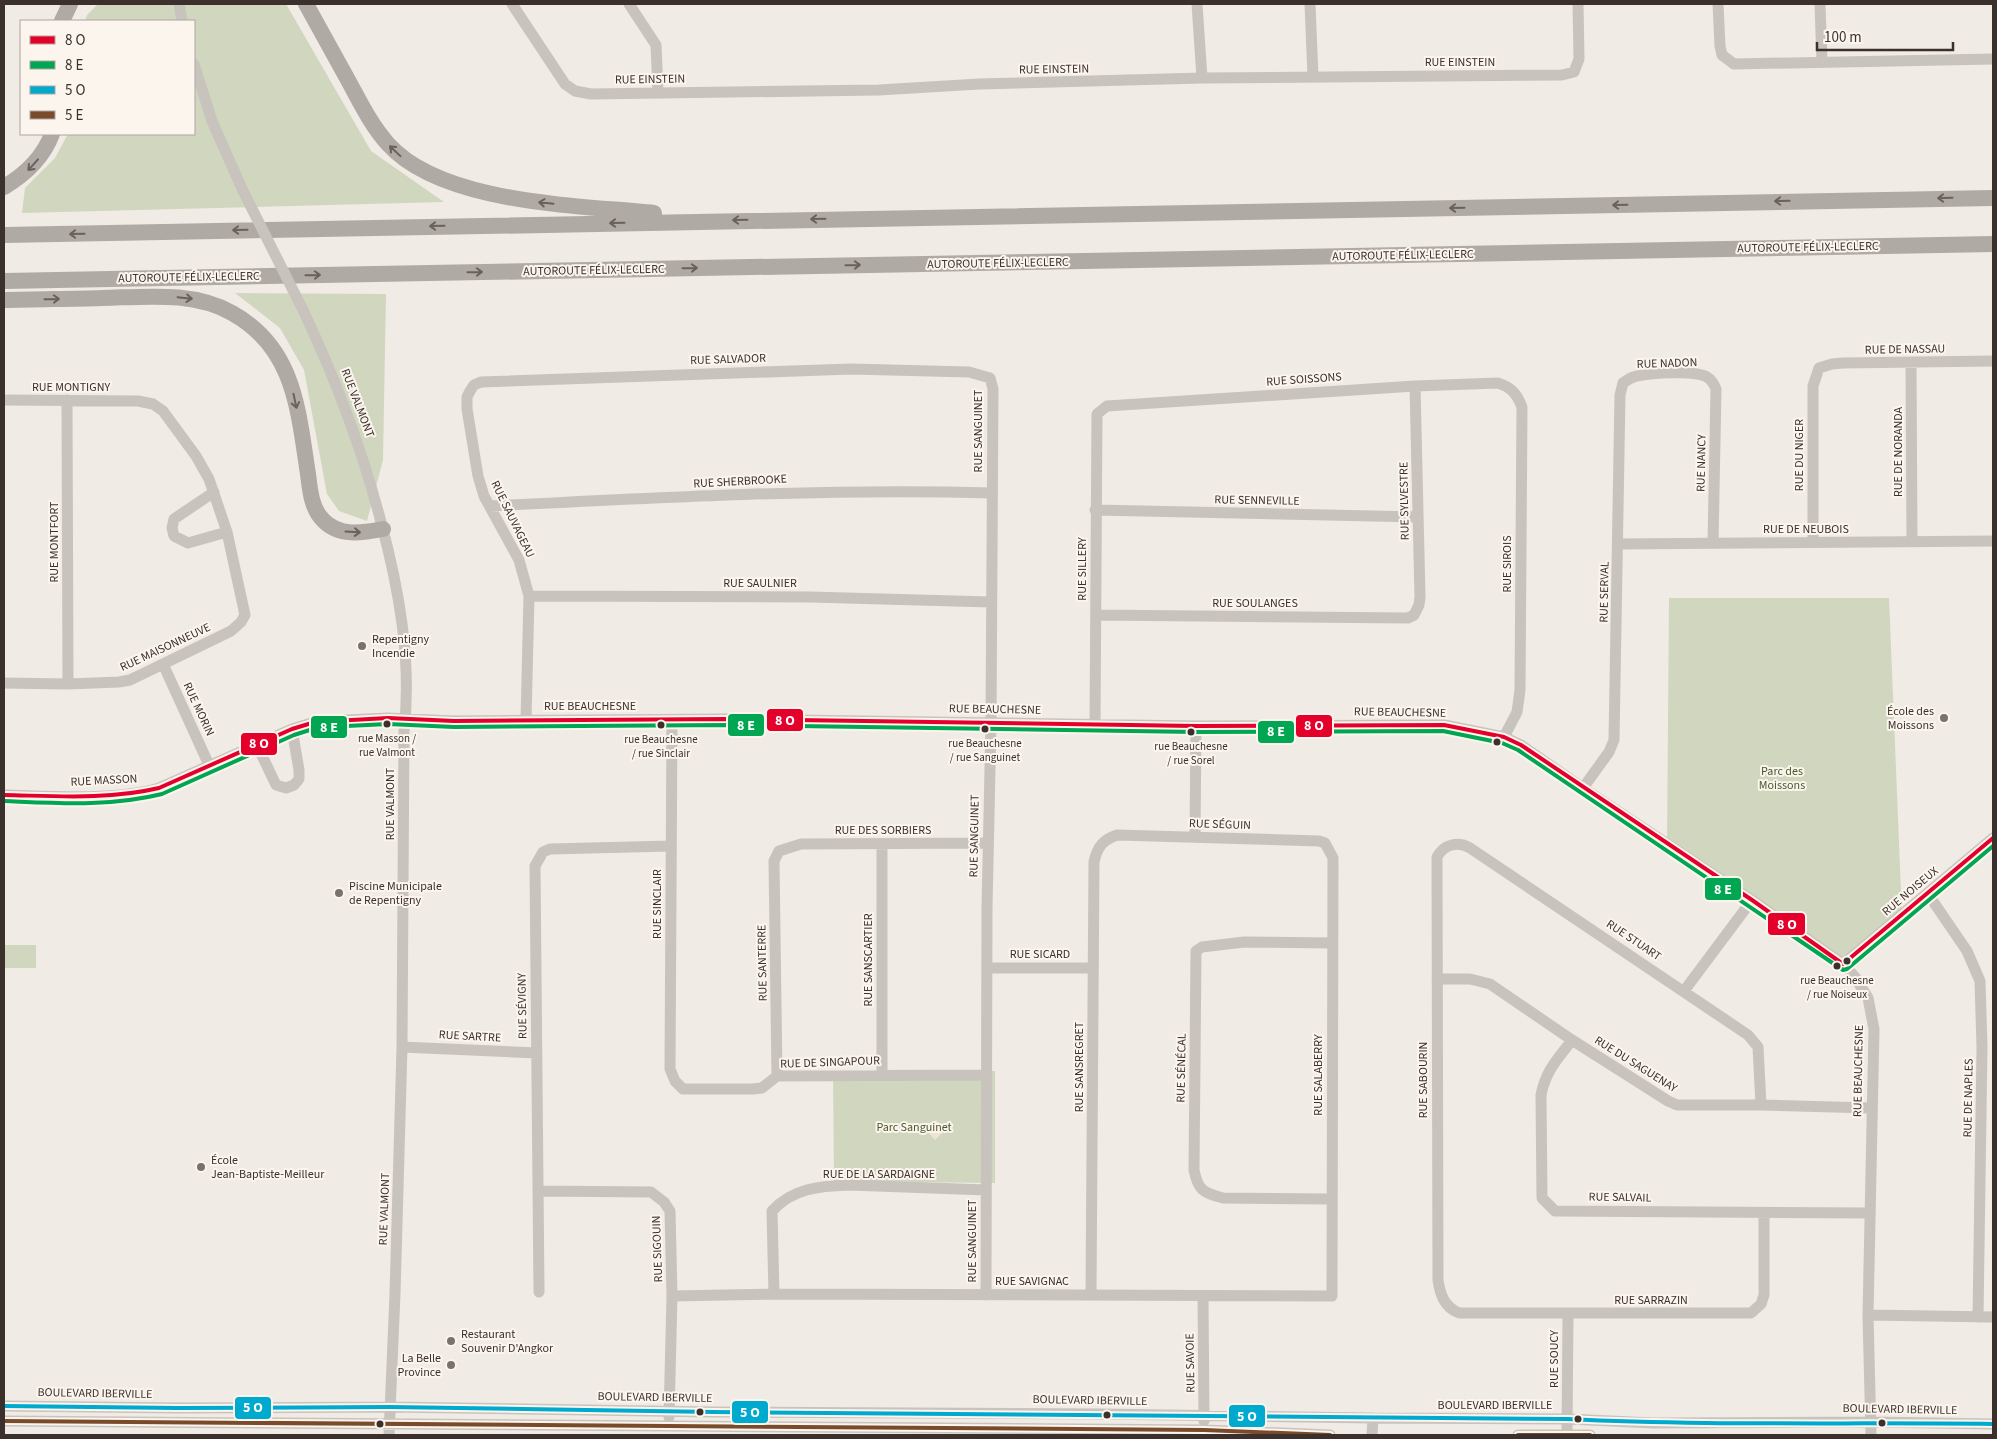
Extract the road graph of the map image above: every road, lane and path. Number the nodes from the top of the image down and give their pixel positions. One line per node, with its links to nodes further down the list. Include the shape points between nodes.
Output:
1 (70, 4): 11 (highway)
2 (179, 4): 12 (street)
3 (306, 4): 22 (highway, one-way to 3, via 521,200 479,191 427,172 396,152 374,127)
4 (512, 4): 18 (street, RUE EINSTEIN, via 559,77 575,91 591,94)
5 (629, 4): 18 (street, via 656,45)
6 (1197, 4): 17 (street)
7 (1310, 4): 16 (street)
8 (1578, 4): 16 (street, RUE EINSTEIN, via 1579,59 1574,72 1562,75)
9 (1718, 4): 14 (street, via 1722,55 1734,64)
10 (1820, 4): 14 (street)
11 (62, 20)
12 (182, 20)
13 (1993, 59): 14 (street)
14 (1822, 62)
15 (195, 67): 45 (street, RUE VALMONT, bridge, via 212,121 325,357 352,422)
16 (1313, 77): 17 (street, RUE EINSTEIN)
17 (1202, 78): 18 (street, RUE EINSTEIN, via 878,90)
18 (658, 92)
19 (52, 135): 20 (highway, one-way to 20, via 35,163)
20 (4, 187)
21 (1993, 198): 22 (highway, one-way to 22)
22 (718, 221): 23 (highway, one-way to 23)
23 (4, 235)
24 (1993, 244): 25 (highway, AUTOROUTE FÉLIX-LECLERC, one-way to 24)
25 (4, 281)
26 (4, 300): 45 (highway, one-way to 45, via 181,297 214,304 240,317 266,340 286,372 297,407 312,499 319,515 328,525 343,532)
27 (1993, 361): 28 (street, RUE DE NASSAU)
28 (1911, 363): 29 (street, RUE DE NASSAU, via 1843,363); 49 (street, RUE DE NORANDA)
29 (1819, 368): 48 (street, RUE DU NIGER, via 1813,386)
30 (990, 378): 34 (street, RUE SALVADOR, via 969,372 851,369 481,382); 41 (street, RUE SANGUINET, via 993,389)
31 (1714, 384): 33 (street, RUE NADON, via 1705,376 1656,374 1635,376 1622,383); 50 (street, RUE NANCY)
32 (1415, 386): 35 (street, RUE SOISSONS, via 1498,383); 39 (street, RUE SOISSONS, via 1134,403 1107,406); 44 (street, RUE SYLVESTRE)
33 (1621, 387): 51 (street, RUE SERVAL)
34 (470, 391): 42 (street, RUE SAUVAGEAU, via 466,409 472,451 484,496)
35 (1513, 391): 66 (street, RUE SIROIS, via 1522,406 1520,683 1517,712)
36 (4, 400): 37 (street, RUE MONTIGNY)
37 (67, 400): 38 (street, RUE MONTIGNY); 58 (street, RUE MONTFORT)
38 (138, 401): 40 (street, RUE MAISONNEUVE, via 153,404 174,424 196,456)
39 (1097, 414): 43 (street, RUE SILLERY)
40 (214, 492): 46 (street, RUE MAISONNEUVE); 46 (street, via 174,519 174,536 188,543)
41 (992, 494): 42 (street, RUE SHERBROOKE, via 798,492); 53 (street, RUE SANGUINET)
42 (490, 506): 52 (street, RUE SAUVAGEAU, via 519,560)
43 (1095, 510): 44 (street, RUE SENNEVILLE); 54 (street, RUE SILLERY)
44 (1418, 517): 55 (street, RUE SYLVESTRE, via 1420,597)
45 (383, 529): 59 (street, RUE VALMONT, via 402,624)
46 (227, 532): 56 (street, RUE MAISONNEUVE, via 245,614 231,631)
47 (1993, 541): 49 (street, RUE DE NEUBOIS)
48 (1813, 542): 49 (street, RUE DE NEUBOIS); 50 (street, RUE DE NEUBOIS)
49 (1912, 542)
50 (1713, 543): 51 (street, RUE DE NEUBOIS)
51 (1618, 544): 69 (street, RUE SERVAL, via 1614,740)
52 (528, 596): 53 (street, RUE SAULNIER, via 800,597); 60 (street, RUE SAUVAGEAU)
53 (990, 602): 62 (street, RUE SANGUINET)
54 (1096, 615): 55 (street, RUE SOULANGES, via 1408,618); 63 (street, RUE SILLERY)
55 (1414, 615)
56 (163, 664): 58 (street, RUE MAISONNEUVE, via 130,680); 68 (street, RUE MORIN)
57 (4, 683): 58 (street, RUE MAISONNEUVE)
58 (68, 684)
59 (406, 719): 60 (street, RUE BEAUCHESNE); 65 (street, RUE MASSON, via 326,721); 89 (street, RUE VALMONT)
60 (526, 720): 61 (street, RUE BEAUCHESNE)
61 (672, 720): 62 (street, RUE BEAUCHESNE); 76 (street, RUE SINCLAIR)
62 (991, 722): 63 (street, RUE BEAUCHESNE); 74 (street, RUE SANGUINET)
63 (1095, 725): 64 (street, RUE BEAUCHESNE)
64 (1196, 726): 66 (street, RUE BEAUCHESNE, via 1444,726); 71 (street)
65 (292, 729): 67 (street, RUE MASSON); 67 (street, via 299,770 299,780 294,785 286,788 276,785)
66 (1504, 737): 69 (street, RUE BEAUCHESNE, via 1522,745)
67 (257, 745): 68 (street, RUE MASSON)
68 (210, 765): 70 (street, RUE MASSON, via 140,794)
69 (1583, 788): 81 (street, RUE BEAUCHESNE)
70 (4, 795)
71 (1195, 837): 73 (street, RUE SÉGUIN, via 1116,835); 79 (street, RUE SÉGUIN, via 1319,841 1325,843)
72 (1993, 838): 80 (street, RUE NOISEUX)
73 (1103, 842): 85 (street, RUE SANSREGRET, via 1096,851 1094,862)
74 (988, 843): 75 (street, RUE DES SORBIERS); 84 (street, RUE SANGUINET)
75 (882, 845): 77 (street, RUE DES SORBIERS, via 801,844); 91 (street, RUE SANSCARTIER)
76 (672, 846): 90 (street, RUE SÉVIGNY, via 550,849 543,852 535,866); 94 (street, RUE SINCLAIR, via 670,1069)
77 (779, 851): 93 (street, RUE SANTERRE, via 774,861)
78 (1440, 852): 86 (street, RUE SABOURIN, via 1437,857); 87 (street, RUE STUART, via 1462,843)
79 (1332, 854): 82 (street, RUE SALABERRY)
80 (1928, 894): 83 (street, RUE NOISEUX); 112 (street, RUE DE NAPLES, via 1968,951 1980,981)
81 (1752, 900): 83 (street, RUE BEAUCHESNE); 87 (street)
82 (1332, 942): 99 (street, RUE SALABERRY); 99 (street, RUE SÉNÉCAL, via 1244,942 1202,947 1196,951 1194,1170 1197,1184 1207,1194 1223,1198)
83 (1843, 964): 96 (street, RUE BEAUCHESNE, via 1864,990 1871,1010 1874,1028)
84 (986, 968): 85 (street, RUE SICARD); 92 (street, RUE SANGUINET)
85 (1094, 968): 105 (street, RUE SANSREGRET)
86 (1437, 980): 88 (street, RUE DU SAGUENAY, via 1483,981); 109 (street, RUE SABOURIN, via 1438,1280)
87 (1684, 991): 95 (street, RUE STUART, via 1748,1035 1758,1048)
88 (1572, 1040): 95 (street, RUE DU SAGUENAY, via 1677,1105); 100 (street, RUE SALVAIL, via 1548,1071 1541,1095 1542,1198 1545,1203 1555,1210)
89 (402, 1047): 90 (street, RUE SARTRE); 115 (street, RUE VALMONT)
90 (536, 1053): 98 (street, RUE SÉVIGNY)
91 (882, 1075): 92 (street, RUE DE SINGAPOUR); 93 (street, RUE DE SINGAPOUR)
92 (986, 1075): 97 (street, RUE SANGUINET)
93 (777, 1076): 94 (street, RUE DE SINGAPOUR, via 762,1088 753,1089 684,1089)
94 (678, 1086)
95 (1761, 1105): 96 (street, RUE DU SAGUENAY)
96 (1871, 1108): 101 (street, RUE BEAUCHESNE)
97 (986, 1190): 103 (street, RUE DE LA SARDAIGNE, via 849,1185 804,1189 780,1202 772,1211); 104 (street, RUE SANGUINET)
98 (538, 1191): 102 (street, RUE SÉVIGNY); 106 (street, RUE SIGOUIN, via 651,1192 664,1202 670,1211)
99 (1331, 1200): 108 (street, RUE SALABERRY)
100 (1764, 1213): 101 (street, RUE SALVAIL); 110 (street, RUE SARRAZIN, via 1764,1295 1761,1304 1751,1312)
101 (1870, 1213): 111 (street, RUE BEAUCHESNE)
102 (539, 1292)
103 (774, 1294): 104 (street, RUE SAVIGNAC); 106 (street, RUE SAVIGNAC)
104 (986, 1295): 105 (street, RUE SAVIGNAC)
105 (1091, 1295): 107 (street, RUE SAVIGNAC)
106 (672, 1296): 117 (street, RUE SIGOUIN)
107 (1203, 1296): 108 (street, RUE SAVIGNAC); 120 (street, RUE SAVOIE)
108 (1332, 1296)
109 (1447, 1306): 110 (street, RUE SARRAZIN, via 1459,1313)
110 (1568, 1314): 122 (street, RUE SOUCY)
111 (1868, 1315): 112 (street); 124 (street, RUE BEAUCHESNE)
112 (1978, 1317): 113 (street)
113 (1993, 1317)
114 (4, 1406): 116 (street, BOULEVARD IBERVILLE)
115 (390, 1407): 116 (street, BOULEVARD IBERVILLE); 117 (street, BOULEVARD IBERVILLE); 126 (street, RUE VALMONT)
116 (187, 1408): 125 (street)
117 (669, 1411): 118 (street, BOULEVARD IBERVILLE); 129 (street, RUE SIGOUIN)
118 (713, 1412): 119 (street, BOULEVARD IBERVILLE); 131 (street)
119 (1100, 1414): 120 (street, BOULEVARD IBERVILLE); 132 (street)
120 (1204, 1416): 121 (street, BOULEVARD IBERVILLE); 130 (street, RUE SAVOIE)
121 (1373, 1418): 122 (street, BOULEVARD IBERVILLE); 135 (street)
122 (1568, 1419): 127 (street, BOULEVARD IBERVILLE); 137 (street, RUE SOUCY)
123 (4, 1420): 125 (street)
124 (1870, 1422): 127 (street, BOULEVARD IBERVILLE); 128 (street, BOULEVARD IBERVILLE); 140 (street, RUE BEAUCHESNE)
125 (187, 1423): 126 (street)
126 (390, 1423): 129 (street); 133 (street, RUE VALMONT)
127 (1654, 1423): 139 (street)
128 (1993, 1424)
129 (668, 1426): 131 (street)
130 (1204, 1430): 132 (street); 134 (street)
131 (712, 1431): 132 (street)
132 (1100, 1432)
133 (390, 1435)
134 (1330, 1435)
135 (1372, 1435)
136 (1518, 1435): 137 (street)
137 (1567, 1435): 138 (street)
138 (1590, 1435)
139 (1653, 1435)
140 (1871, 1435)

